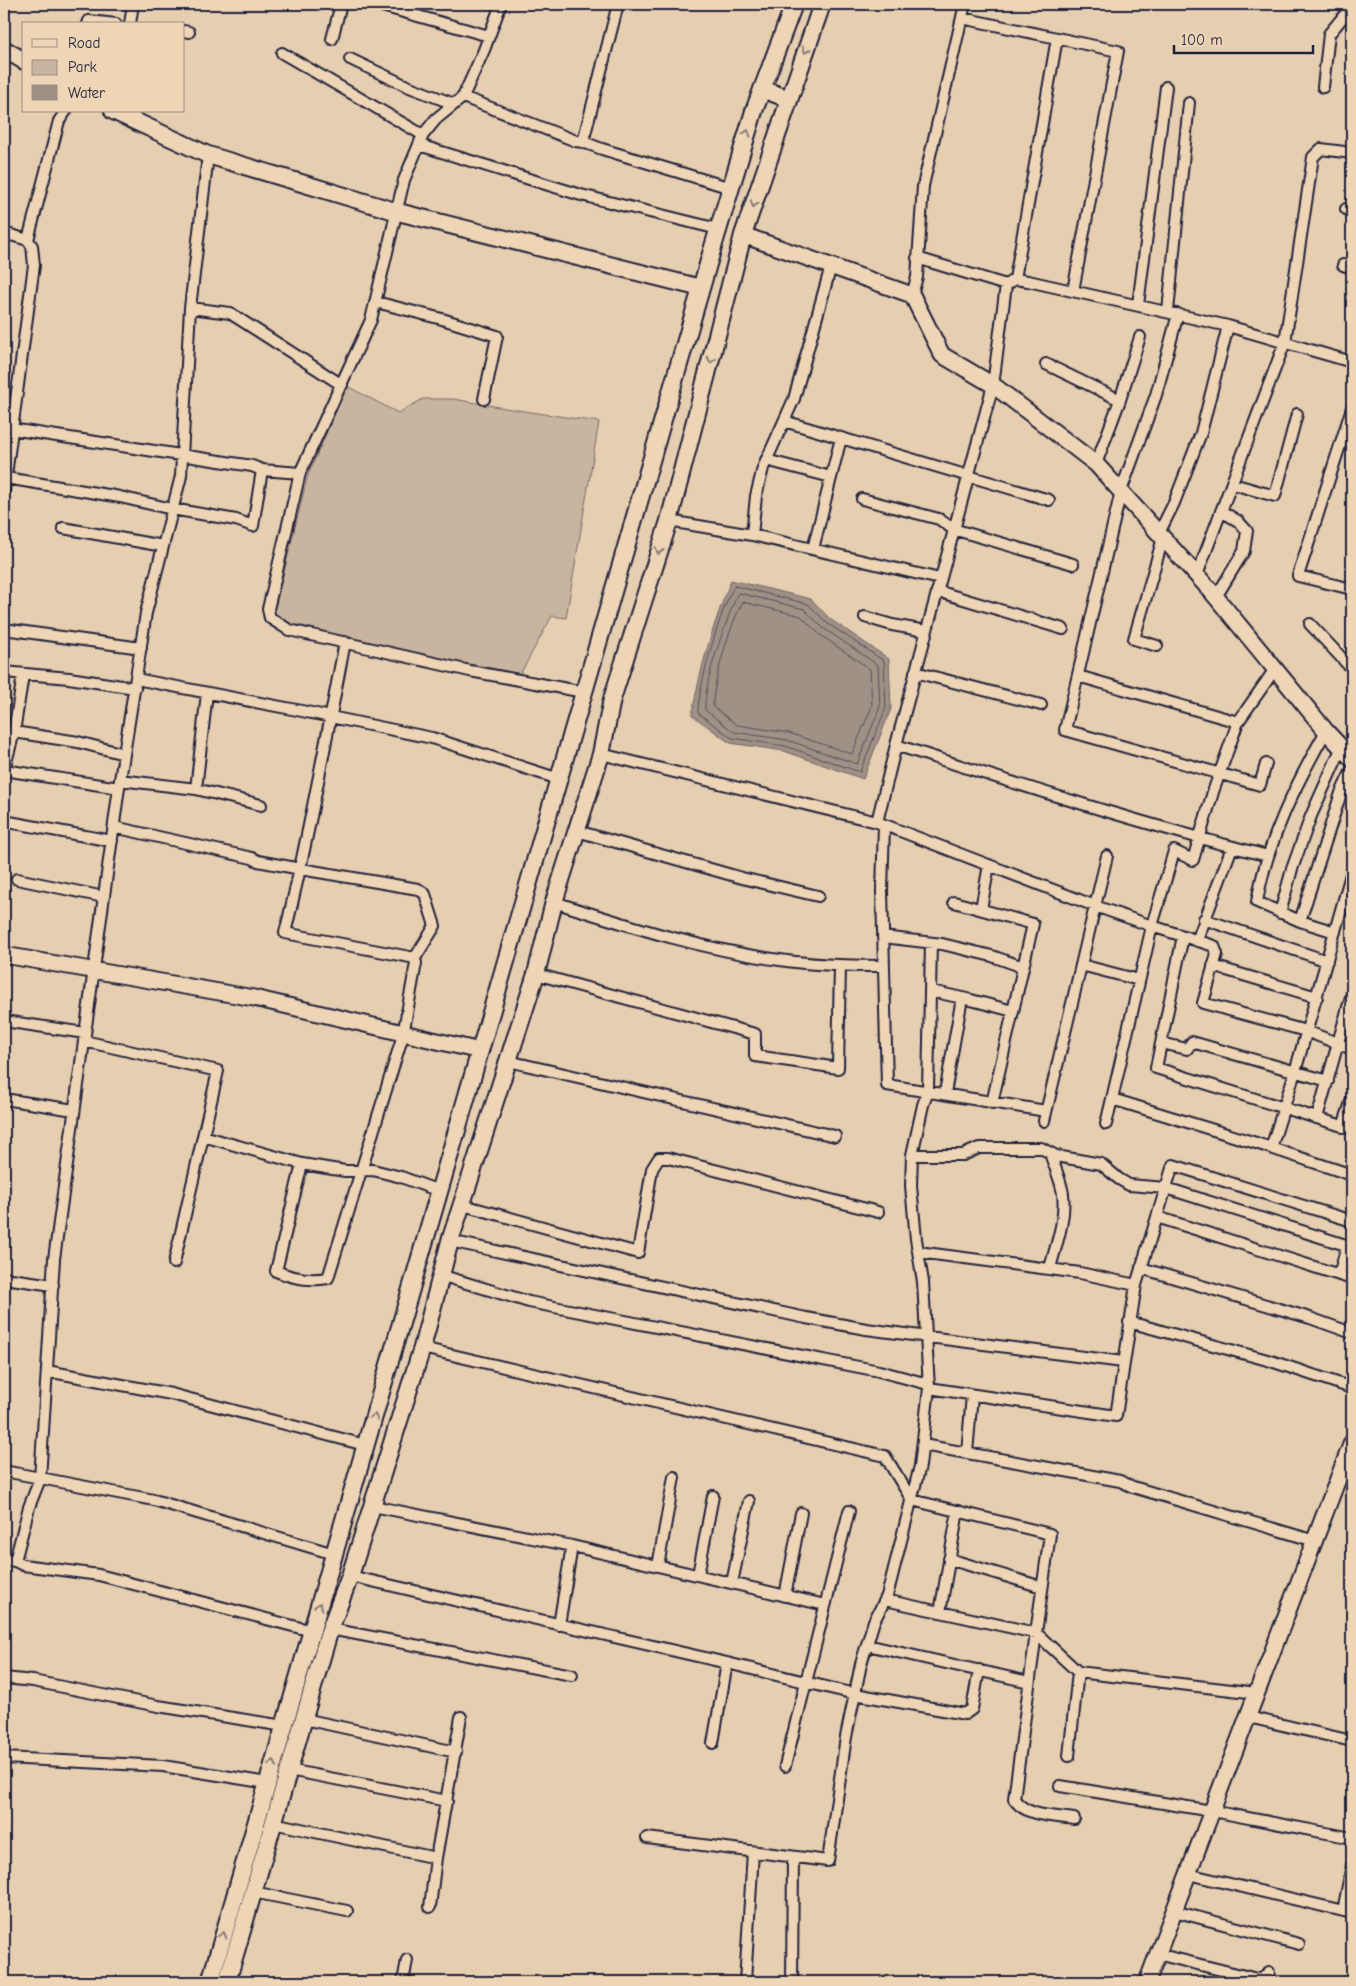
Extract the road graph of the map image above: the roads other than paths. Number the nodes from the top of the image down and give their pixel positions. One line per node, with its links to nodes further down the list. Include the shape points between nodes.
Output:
1 (134, 4): 11 (street)
2 (341, 4): 14 (street)
3 (382, 4): 12 (street)
4 (501, 4): 12 (street)
5 (618, 4): 29 (street)
6 (794, 4): 21 (main road)
7 (822, 4): 23 (main road, one-way to 23)
8 (965, 4): 10 (street)
9 (1352, 6): 19 (street, via 1330,34)
10 (962, 18): 13 (street); 39 (street, via 923,186)
11 (130, 22)
12 (490, 36): 22 (street)
13 (1057, 38): 41 (street); 44 (street, via 1118,51)
14 (332, 39)
15 (4, 49): 18 (main road)
16 (282, 53): 28 (street)
17 (350, 58): 25 (street, via 407,86)
18 (22, 59)
19 (1323, 86)
20 (1166, 87): 47 (street)
21 (762, 89): 23 (main road); 33 (main road, one-way to 21)
22 (463, 97): 25 (street); 29 (street)
23 (789, 99): 37 (main road, one-way to 37)
24 (1190, 103): 49 (street)
25 (454, 104): 28 (street)
26 (65, 112): 38 (street, via 59,121)
27 (115, 112): 32 (main road)
28 (423, 135): 30 (street)
29 (583, 142): 33 (street)
30 (419, 146): 34 (street, via 404,180); 35 (street, via 581,195)
31 (1352, 153): 53 (street, via 1321,149 1313,157)
32 (208, 155): 34 (main road); 48 (street)
33 (731, 188): 35 (main road)
34 (398, 212): 43 (main road); 46 (street)
35 (718, 229): 43 (main road)
36 (4, 233): 38 (street)
37 (743, 235): 40 (street); 80 (main road, one-way to 80)
38 (28, 240): 63 (street, via 34,265)
39 (917, 258): 42 (street); 45 (street, via 917,277)
40 (831, 266): 45 (street); 62 (street, via 794,399)
41 (1015, 279): 42 (street); 44 (street)
42 (1006, 285): 57 (street)
43 (701, 288): 108 (main road)
44 (1073, 291): 47 (street)
45 (912, 295): 57 (street, via 942,355)
46 (376, 302): 56 (street); 58 (street, via 497,336)
47 (1138, 305): 49 (street)
48 (190, 308): 56 (street, via 230,313); 65 (street)
49 (1168, 311): 50 (street)
50 (1178, 314): 51 (street); 75 (street, via 1156,395)
51 (1228, 326): 53 (street); 84 (street, via 1201,433)
52 (1140, 336): 59 (street)
53 (1285, 342): 54 (street); 73 (street)
54 (1352, 362)
55 (1046, 364): 59 (street)
56 (342, 385): 69 (street)
57 (993, 385): 67 (street); 70 (street)
58 (484, 399)
59 (1120, 400): 67 (street)
60 (1352, 408): 90 (street, via 1298,576)
61 (1297, 414): 73 (street, via 1275,496)
62 (784, 421): 64 (street); 66 (street)
63 (11, 429): 65 (street); 72 (street)
64 (840, 438): 70 (street); 71 (street)
65 (182, 455): 68 (street); 78 (street, via 181,476)
66 (766, 460): 71 (street); 83 (street, via 756,496)
67 (1096, 464): 75 (street)
68 (262, 470): 69 (street); 78 (street, via 252,526 236,520)
69 (300, 473): 98 (street, via 268,609 270,618 289,630)
70 (967, 475): 77 (street); 82 (street)
71 (831, 477): 86 (street)
72 (6, 478): 74 (street); 78 (street)
73 (1232, 484): 79 (street)
74 (4, 490)
75 (1122, 491): 84 (street); 106 (street)
76 (862, 499): 82 (street, via 939,519)
77 (1049, 500)
78 (172, 509): 85 (street)
79 (1222, 511): 88 (street); 92 (street, via 1238,521 1247,532 1244,551)
80 (669, 520): 83 (street); 118 (main road, one-way to 118, via 612,699)
81 (63, 528): 85 (street)
82 (953, 529): 87 (street); 89 (street)
83 (752, 535): 86 (street)
84 (1161, 535): 88 (street); 99 (street, via 1134,639)
85 (163, 546): 100 (street)
86 (813, 550): 89 (street)
87 (1073, 564)
88 (1197, 576): 92 (street)
89 (940, 579): 91 (street)
90 (1352, 589)
91 (937, 591): 96 (street); 97 (street)
92 (1216, 597): 101 (street)
93 (865, 617): 97 (street)
94 (1310, 624): 102 (street)
95 (4, 629): 100 (street)
96 (1063, 629)
97 (926, 632): 104 (street)
98 (345, 642): 108 (street, via 470,671); 111 (street)
99 (1157, 646)
100 (141, 648): 107 (street)
101 (1274, 669): 112 (street); 113 (street)
102 (1352, 670)
103 (4, 672): 105 (street)
104 (915, 672): 110 (street); 115 (street)
105 (22, 675): 107 (street); 114 (street)
106 (1078, 676): 112 (street); 123 (street, via 1065,730)
107 (135, 684): 109 (street); 117 (street)
108 (584, 692): 124 (main road)
109 (207, 693): 111 (street); 126 (street)
110 (1041, 705)
111 (330, 717): 124 (street, via 432,738); 138 (street)
112 (1238, 722): 123 (street)
113 (1326, 731): 116 (street); 136 (street, via 1299,778)
114 (14, 732): 117 (street, via 78,742); 121 (street)
115 (896, 745): 129 (street); 132 (street, via 1020,786)
116 (1341, 749): 119 (street); 147 (street, via 1311,816)
117 (124, 754): 125 (street)
118 (601, 754): 129 (street); 131 (main road)
119 (1352, 759)
120 (1266, 764): 123 (street, via 1260,785)
121 (4, 770): 125 (street)
122 (1352, 770): 149 (street, via 1341,793)
123 (1220, 774): 132 (street)
124 (559, 779): 179 (main road)
125 (119, 784): 126 (street); 130 (street)
126 (196, 789): 127 (street)
127 (261, 805)
128 (4, 821): 133 (street)
129 (881, 823): 137 (street); 153 (street)
130 (114, 827): 133 (street); 138 (street)
131 (577, 831): 141 (street); 143 (main road)
132 (1200, 838): 134 (street); 150 (street, via 1193,860 1174,851)
133 (112, 841): 142 (street)
134 (1232, 847): 136 (street); 148 (street)
135 (1107, 856): 145 (street)
136 (1268, 856): 147 (street, via 1257,902)
137 (989, 865): 145 (street); 146 (street)
138 (301, 869): 157 (street, via 418,890 425,894 435,926); 157 (street, via 285,933)
139 (1352, 872): 151 (street)
140 (17, 879): 142 (street)
141 (818, 896)
142 (104, 897): 164 (street)
143 (554, 902): 160 (street, via 699,944 779,960); 165 (main road)
144 (954, 902): 146 (street)
145 (1095, 906): 150 (street); 159 (street)
146 (980, 909): 162 (street, via 1033,924)
147 (1280, 913): 149 (street)
148 (1204, 919): 154 (street); 158 (street)
149 (1300, 921): 151 (street)
150 (1152, 926): 152 (street); 166 (street)
151 (1335, 932): 158 (street)
152 (1183, 936): 154 (street); 176 (street)
153 (883, 937): 155 (street); 161 (street)
154 (1197, 941): 163 (street, via 1214,946 1217,954)
155 (931, 942): 162 (street); 167 (street)
156 (4, 955): 164 (street)
157 (415, 958): 174 (street)
158 (1327, 961): 169 (street)
159 (1081, 964): 166 (street); 188 (street, via 1045,1116)
160 (840, 966): 161 (street); 165 (street, via 838,1068 755,1056 754,1034)
161 (882, 966): 183 (street, via 887,1085)
162 (1023, 966): 171 (street)
163 (1213, 966): 169 (street); 173 (street, via 1203,1003)
164 (94, 970): 174 (street, via 254,998); 175 (street)
165 (536, 974): 180 (main road)
166 (1139, 980): 186 (street)
167 (931, 991): 170 (street); 183 (street)
168 (1352, 993): 177 (street)
169 (1317, 997): 173 (street)
170 (962, 998): 171 (street); 184 (street)
171 (1013, 1011): 188 (street)
172 (4, 1021): 175 (street)
173 (1306, 1031): 177 (street); 181 (street)
174 (403, 1033): 179 (street); 200 (street)
175 (85, 1037): 190 (street); 194 (street, via 218,1071)
176 (1161, 1043): 181 (street, via 1187,1049 1192,1042); 189 (street, via 1156,1068)
177 (1339, 1043): 178 (street); 182 (street)
178 (1352, 1049)
179 (480, 1051): 203 (main road)
180 (508, 1061): 195 (street); 204 (main road)
181 (1295, 1072): 182 (street); 189 (street)
182 (1328, 1081): 191 (street)
183 (928, 1091): 184 (street); 198 (street)
184 (946, 1093): 188 (street)
185 (4, 1099): 190 (street)
186 (1112, 1099): 192 (street); 196 (street)
187 (1352, 1099): 193 (street)
188 (992, 1103)
189 (1284, 1108): 191 (street); 196 (street)
190 (74, 1110): 218 (street)
191 (1317, 1118): 193 (street)
192 (1106, 1124)
193 (1348, 1128)
194 (204, 1136): 199 (street); 211 (street)
195 (835, 1136)
196 (1271, 1148): 201 (street)
197 (1050, 1153): 198 (street, via 1041,1148 979,1148 963,1156); 202 (street, via 1102,1164 1129,1185); 212 (street, via 1060,1180 1063,1211)
198 (912, 1155): 210 (street, via 910,1186)
199 (302, 1164): 200 (street, via 345,1171); 200 (street, via 276,1271 316,1280 328,1278)
200 (362, 1170): 203 (street, via 401,1177)
201 (1352, 1175)
202 (1166, 1188): 206 (street); 207 (street, via 1173,1165); 209 (street)
203 (439, 1191): 230 (main road, one-way to 203)
204 (463, 1205): 205 (street, via 638,1253 652,1168 659,1158 668,1158); 208 (main road)
205 (878, 1212)
206 (1157, 1217): 213 (street); 215 (street)
207 (1352, 1221)
208 (450, 1241): 214 (main road); 222 (street, via 806,1318)
209 (1350, 1247): 215 (street)
210 (918, 1252): 212 (street); 222 (street)
211 (174, 1263)
212 (1050, 1268): 219 (street)
213 (1141, 1268): 219 (street); 221 (street)
214 (440, 1275): 223 (main road); 226 (street, via 529,1302 879,1371)
215 (1339, 1275): 217 (street)
216 (4, 1278): 218 (street)
217 (1352, 1279)
218 (53, 1285): 225 (street)
219 (1136, 1285): 220 (street)
220 (1129, 1322): 224 (street); 227 (street, via 1271,1361)
221 (1352, 1332)
222 (927, 1337): 224 (street); 226 (street)
223 (422, 1348): 237 (street, via 885,1456); 239 (main road)
224 (1123, 1362): 228 (street, via 1116,1416)
225 (47, 1371): 230 (street, via 171,1394); 235 (street)
226 (928, 1386): 228 (street); 231 (street)
227 (1352, 1388)
228 (972, 1395): 232 (street)
229 (1352, 1442): 243 (street)
230 (366, 1445): 245 (main road)
231 (923, 1445): 232 (street); 237 (street)
232 (967, 1453): 243 (street, via 1120,1481 1132,1488)
233 (4, 1471): 235 (street)
234 (674, 1477): 249 (street)
235 (40, 1479): 245 (street, via 154,1500); 248 (street, via 29,1506)
236 (713, 1496): 250 (street)
237 (912, 1500): 241 (street); 255 (street)
238 (749, 1501): 252 (street)
239 (373, 1506): 244 (street); 251 (main road)
240 (849, 1511): 256 (street)
241 (958, 1511): 246 (street); 253 (street, via 1050,1534)
242 (802, 1513): 254 (street)
243 (1315, 1541): 270 (street)
244 (572, 1546): 249 (street); 258 (street)
245 (334, 1554): 260 (main road, one-way to 245)
246 (949, 1559): 253 (street); 257 (street)
247 (4, 1560): 248 (street)
248 (15, 1561): 260 (street, via 23,1565 99,1575)
249 (658, 1566): 250 (street)
250 (698, 1575): 252 (street)
251 (350, 1576): 258 (street); 259 (main road)
252 (732, 1583): 254 (street)
253 (1042, 1586): 261 (street)
254 (785, 1596): 256 (street)
255 (885, 1600): 257 (street); 262 (street)
256 (825, 1605): 268 (street)
257 (940, 1612): 261 (street)
258 (559, 1625): 263 (street)
259 (330, 1629): 266 (street); 274 (main road)
260 (312, 1630): 275 (main road)
261 (1036, 1633): 265 (street); 269 (street)
262 (867, 1645): 264 (street); 271 (street)
263 (727, 1663): 268 (street); 277 (street)
264 (978, 1670): 269 (street); 271 (street, via 972,1709 965,1714)
265 (1078, 1672): 270 (street); 279 (street)
266 (572, 1675)
267 (4, 1678): 275 (street)
268 (805, 1681): 271 (street); 281 (street)
269 (1030, 1682): 287 (street, via 1014,1799 1018,1806 1034,1813)
270 (1257, 1693): 273 (street)
271 (855, 1694): 292 (street, via 828,1861)
272 (461, 1717): 278 (street)
273 (1248, 1717): 276 (street); 286 (street)
274 (304, 1719): 278 (street); 282 (main road)
275 (284, 1726): 283 (main road, one-way to 275)
276 (1352, 1741)
277 (713, 1744)
278 (456, 1752): 285 (street)
279 (1070, 1756)
280 (4, 1758): 283 (street, via 163,1766)
281 (784, 1766)
282 (289, 1770): 285 (street); 288 (main road)
283 (267, 1783): 305 (main road, one-way to 283)
284 (1060, 1786): 286 (street)
285 (447, 1801): 293 (street)
286 (1212, 1811): 290 (street); 295 (street)
287 (1074, 1819)
288 (273, 1823): 293 (street); 296 (main road)
289 (647, 1838): 291 (street)
290 (1352, 1838)
291 (753, 1852): 292 (street); 308 (street)
292 (792, 1856): 309 (street)
293 (436, 1858): 297 (street)
294 (1352, 1865): 300 (street)
295 (1188, 1874): 299 (street); 300 (street)
296 (253, 1892): 298 (street); 306 (main road)
297 (430, 1908)
298 (347, 1911)
299 (1174, 1911): 301 (street); 302 (street)
300 (1348, 1912)
301 (1299, 1944)
302 (1157, 1954): 304 (street, via 1261,1980); 310 (street)
303 (407, 1960): 307 (street)
304 (1269, 1972)
305 (210, 1982)
306 (227, 1982)
307 (403, 1982)
308 (745, 1982)
309 (792, 1982)
310 (1146, 1982)

